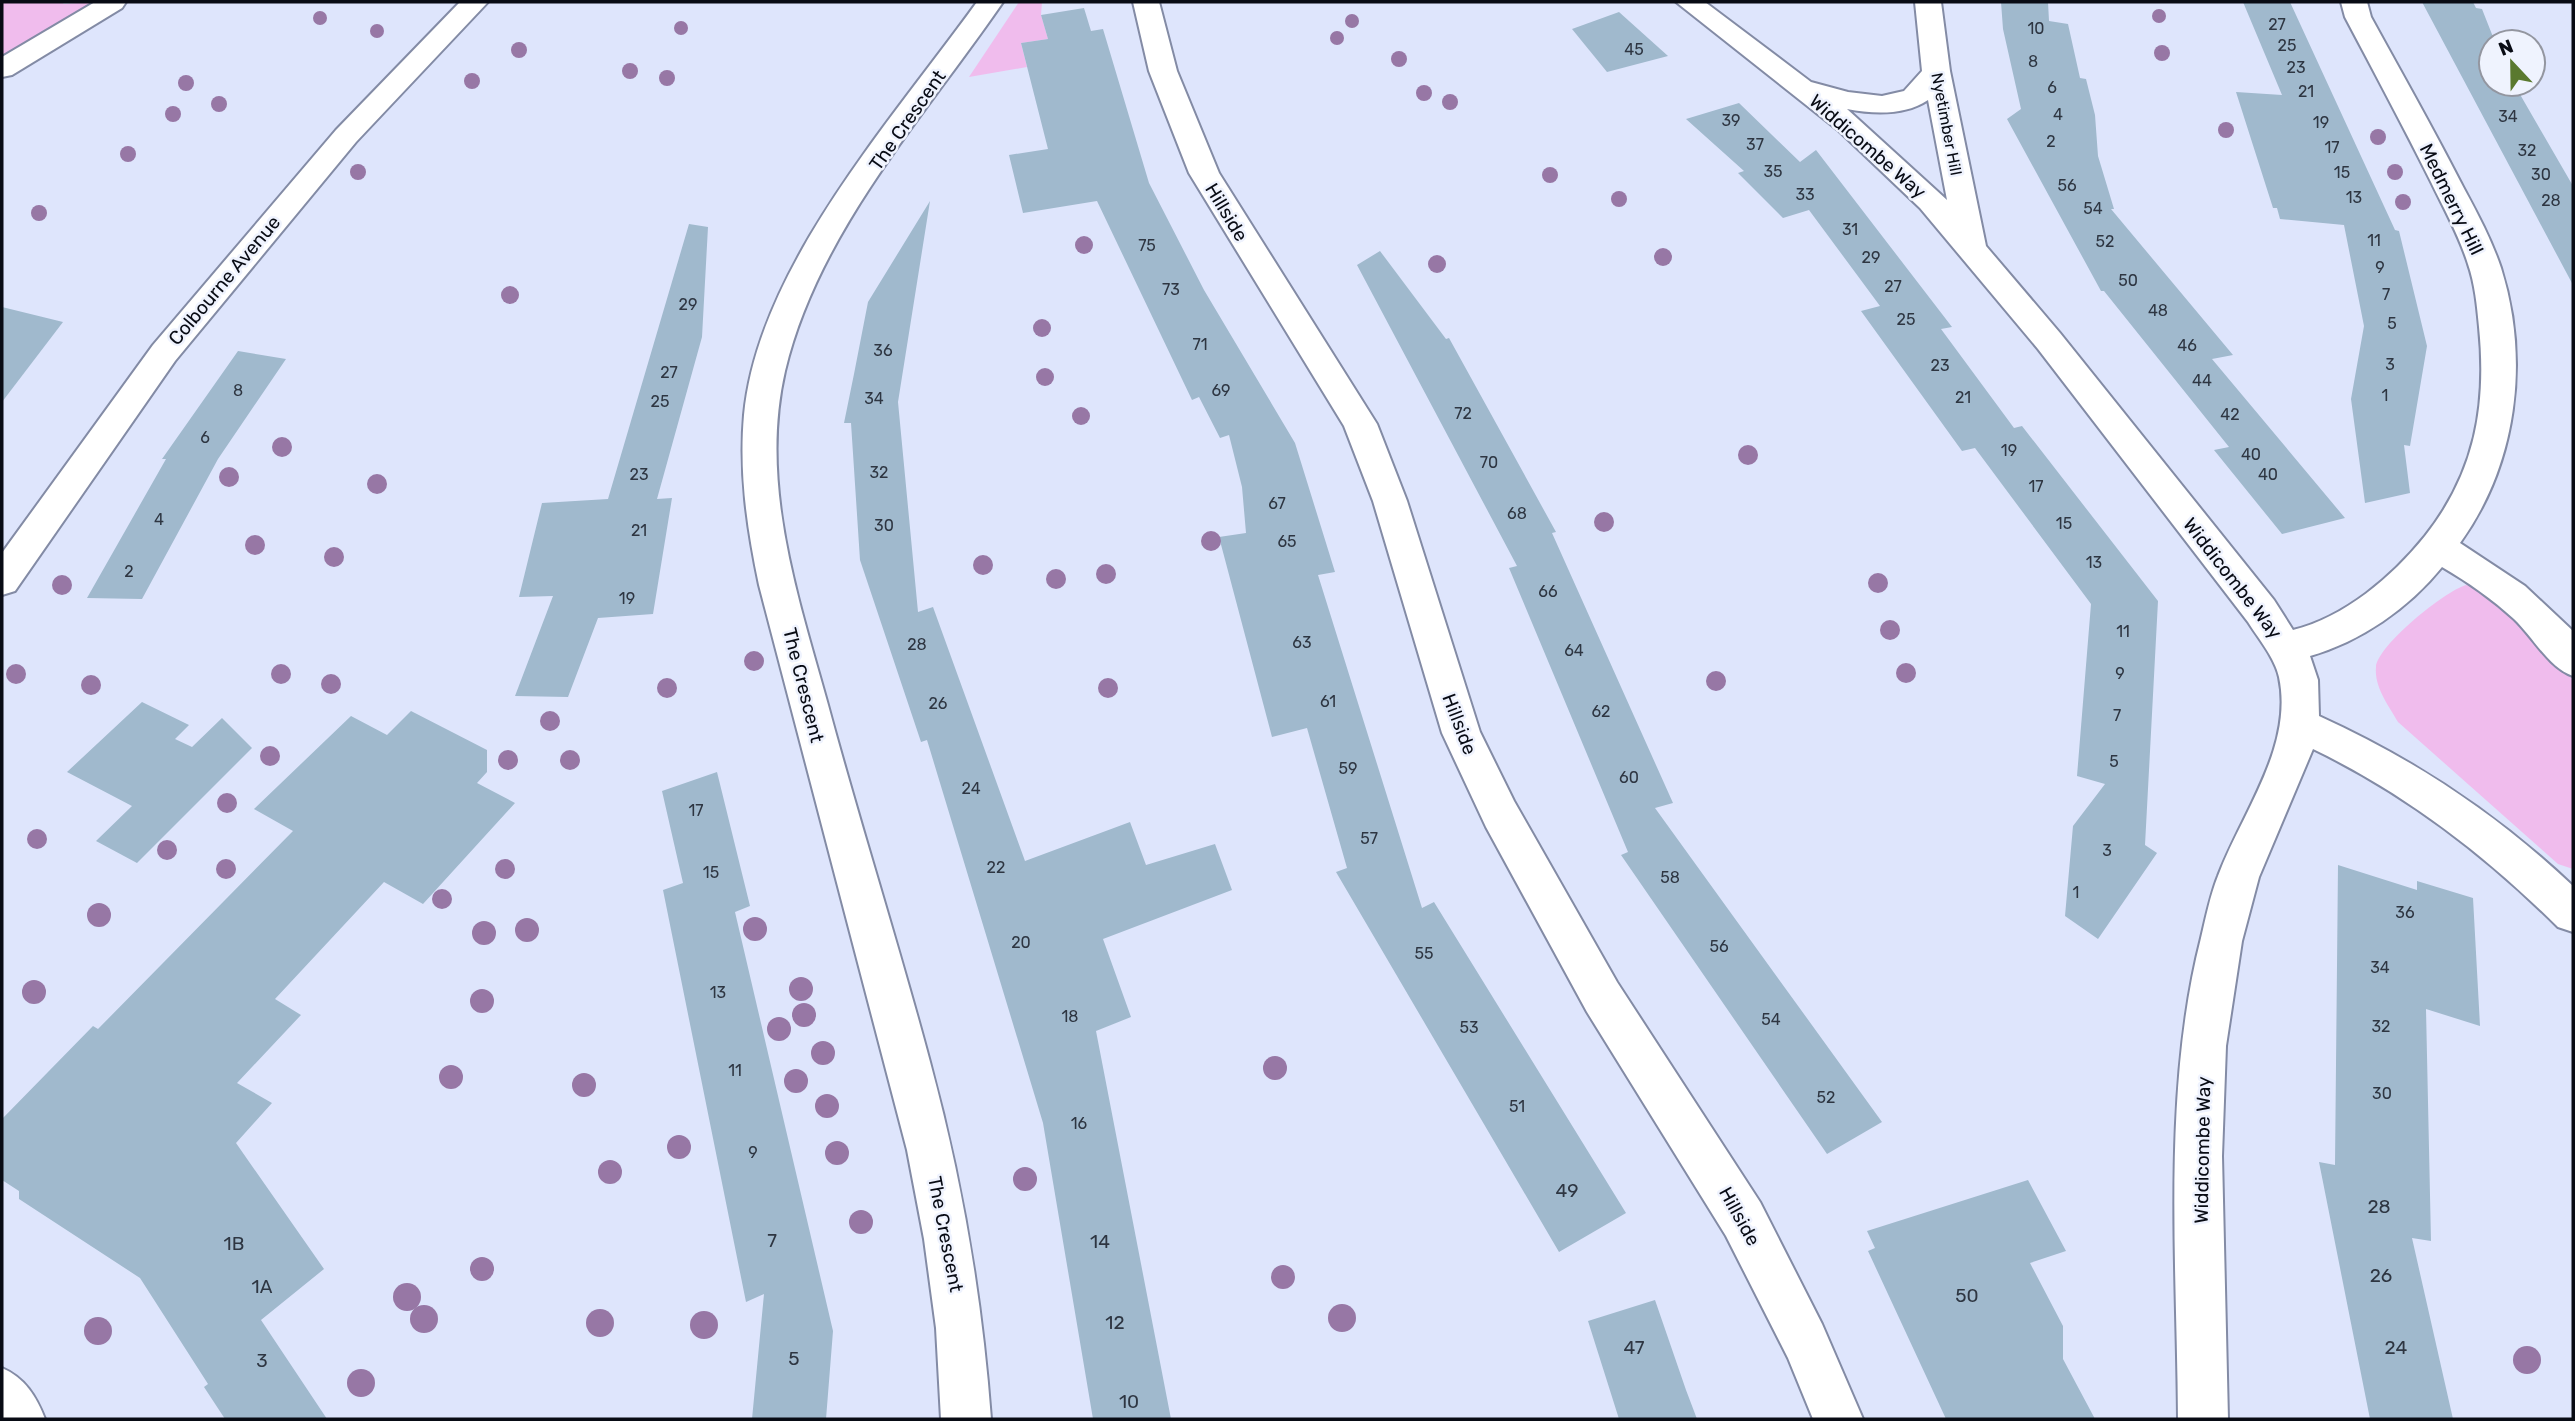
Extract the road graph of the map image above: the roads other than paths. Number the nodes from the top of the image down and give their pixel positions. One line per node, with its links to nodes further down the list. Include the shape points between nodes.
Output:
1 (113, 2): 8 (street)
2 (475, 2): 13 (street, Colbourne Avenue, via 345,136 172,343)
3 (990, 2): 20 (street, The Crescent, via 814,255 783,326 758,420 758,470 773,568 922,1114 947,1229 959,1304)
4 (1146, 2): 21 (street, Hillside, via 1163,71 1204,173 1360,424 1390,501 1461,733 1500,814 1602,997 1743,1219 1805,1341)
5 (1689, 2): 10 (street, Widdicombe Way)
6 (1928, 2): 9 (street, Nyetimber Hill)
7 (2354, 2): 12 (street, Medmerry Hill, via 2358,18 2469,229 2485,267 2493,304 2501,379 2489,453 2465,511)
8 (2, 69)
9 (1936, 71): 10 (street, Widdicombe Way, via 1922,94 1887,104 1847,100); 11 (street, Nyetimber Hill)
10 (1791, 81): 11 (street, Widdicombe Way, via 1891,161)
11 (1971, 245): 14 (street, Widdicombe Way)
12 (2439, 548): 14 (street, Medmerry Hill, via 2375,607 2330,634); 15 (street, via 2490,578 2518,601)
13 (2, 581)
14 (2287, 647): 16 (street, Widdicombe Way, via 2299,680)
15 (2573, 660)
16 (2300, 725): 17 (street, via 2421,789); 22 (street, Widdicombe Way, via 2238,877 2210,1003 2199,1156)
17 (2572, 909)
18 (2, 1394): 19 (street)
19 (20, 1419)
20 (966, 1419)
21 (1838, 1419)
22 (2203, 1419)

